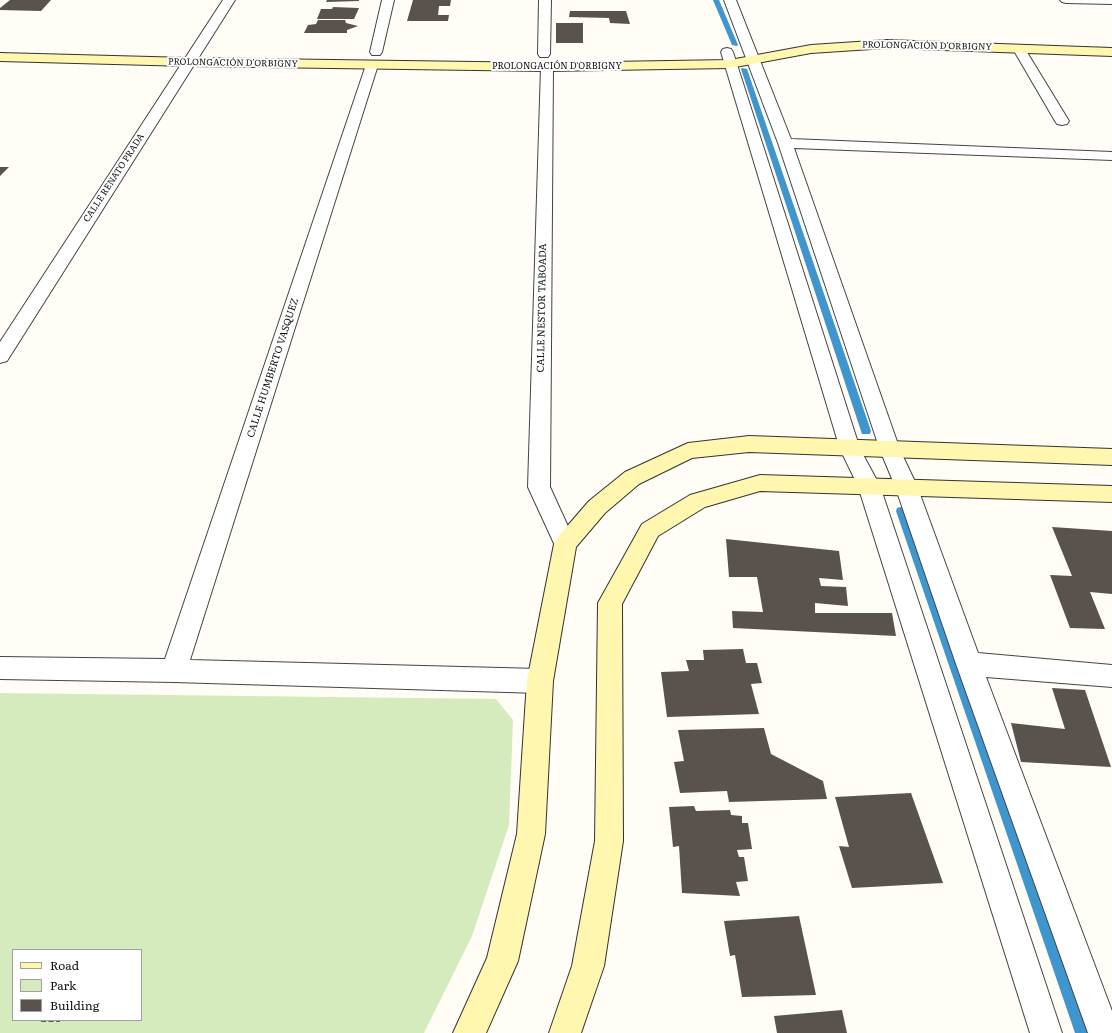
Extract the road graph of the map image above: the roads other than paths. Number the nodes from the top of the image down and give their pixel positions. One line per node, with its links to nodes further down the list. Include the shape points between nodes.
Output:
1 (228, 0): 20 (street, CALLE RENATO PRADA)
2 (388, 0): 21 (street, CALLE HUMBERTO VASQUEZ)
3 (545, 0): 24 (street, CALLE NESTOR TABOADA)
4 (730, 0): 14 (street)
5 (1066, 0): 6 (street)
6 (1112, 2)
7 (857, 34): 10 (main road, PROLONGACIÓN D'ORBIGNY)
8 (823, 36): 9 (main road)
9 (786, 41)
10 (1112, 41)
11 (47, 46): 20 (main road, PROLONGACIÓN D'ORBIGNY)
12 (1019, 49): 14 (main road, PROLONGACIÓN D'ORBIGNY, via 887,44); 16 (main road, PROLONGACIÓN D'ORBIGNY); 25 (street)
13 (291, 51): 20 (main road, PROLONGACIÓN D'ORBIGNY)
14 (755, 51): 23 (main road, PROLONGACIÓN D'ORBIGNY); 26 (street)
15 (391, 52): 21 (main road, PROLONGACIÓN D'ORBIGNY)
16 (1112, 52)
17 (529, 54): 24 (main road, PROLONGACIÓN D'ORBIGNY)
18 (560, 54): 24 (main road, PROLONGACIÓN D'ORBIGNY)
19 (621, 54): 23 (main road, PROLONGACIÓN D'ORBIGNY, via 690,54)
20 (193, 56): 21 (main road, PROLONGACIÓN D'ORBIGNY); 22 (main road, PROLONGACIÓN D'ORBIGNY); 28 (street, CALLE RENATO PRADA)
21 (370, 56): 24 (main road, PROLONGACIÓN D'ORBIGNY); 38 (street, CALLE HUMBERTO VASQUEZ)
22 (0, 57)
23 (729, 58): 24 (main road, PROLONGACIÓN D'ORBIGNY); 29 (street)
24 (545, 60): 35 (street, CALLE NESTOR TABOADA, via 539,487)
25 (1062, 121)
26 (785, 144): 27 (street); 30 (street)
27 (1112, 156)
28 (0, 357)
29 (850, 449): 30 (main road); 32 (street); 35 (main road, via 749,444 688,451 632,478 597,508)
30 (890, 450): 31 (main road); 33 (street)
31 (1112, 457)
32 (869, 486): 33 (main road); 42 (main road, via 760,483 698,501 650,530 646,537 610,603 609,841 588,966); 43 (street)
33 (906, 486): 34 (main road); 36 (street)
34 (1112, 494)
35 (565, 544): 40 (main road)
36 (969, 664): 39 (street); 44 (street)
37 (0, 668): 38 (street)
38 (174, 671): 40 (street)
39 (1112, 676)
40 (540, 681): 41 (main road, via 531,834 502,961)
41 (469, 1033)
42 (565, 1033)
43 (1046, 1033)
44 (1104, 1033)

